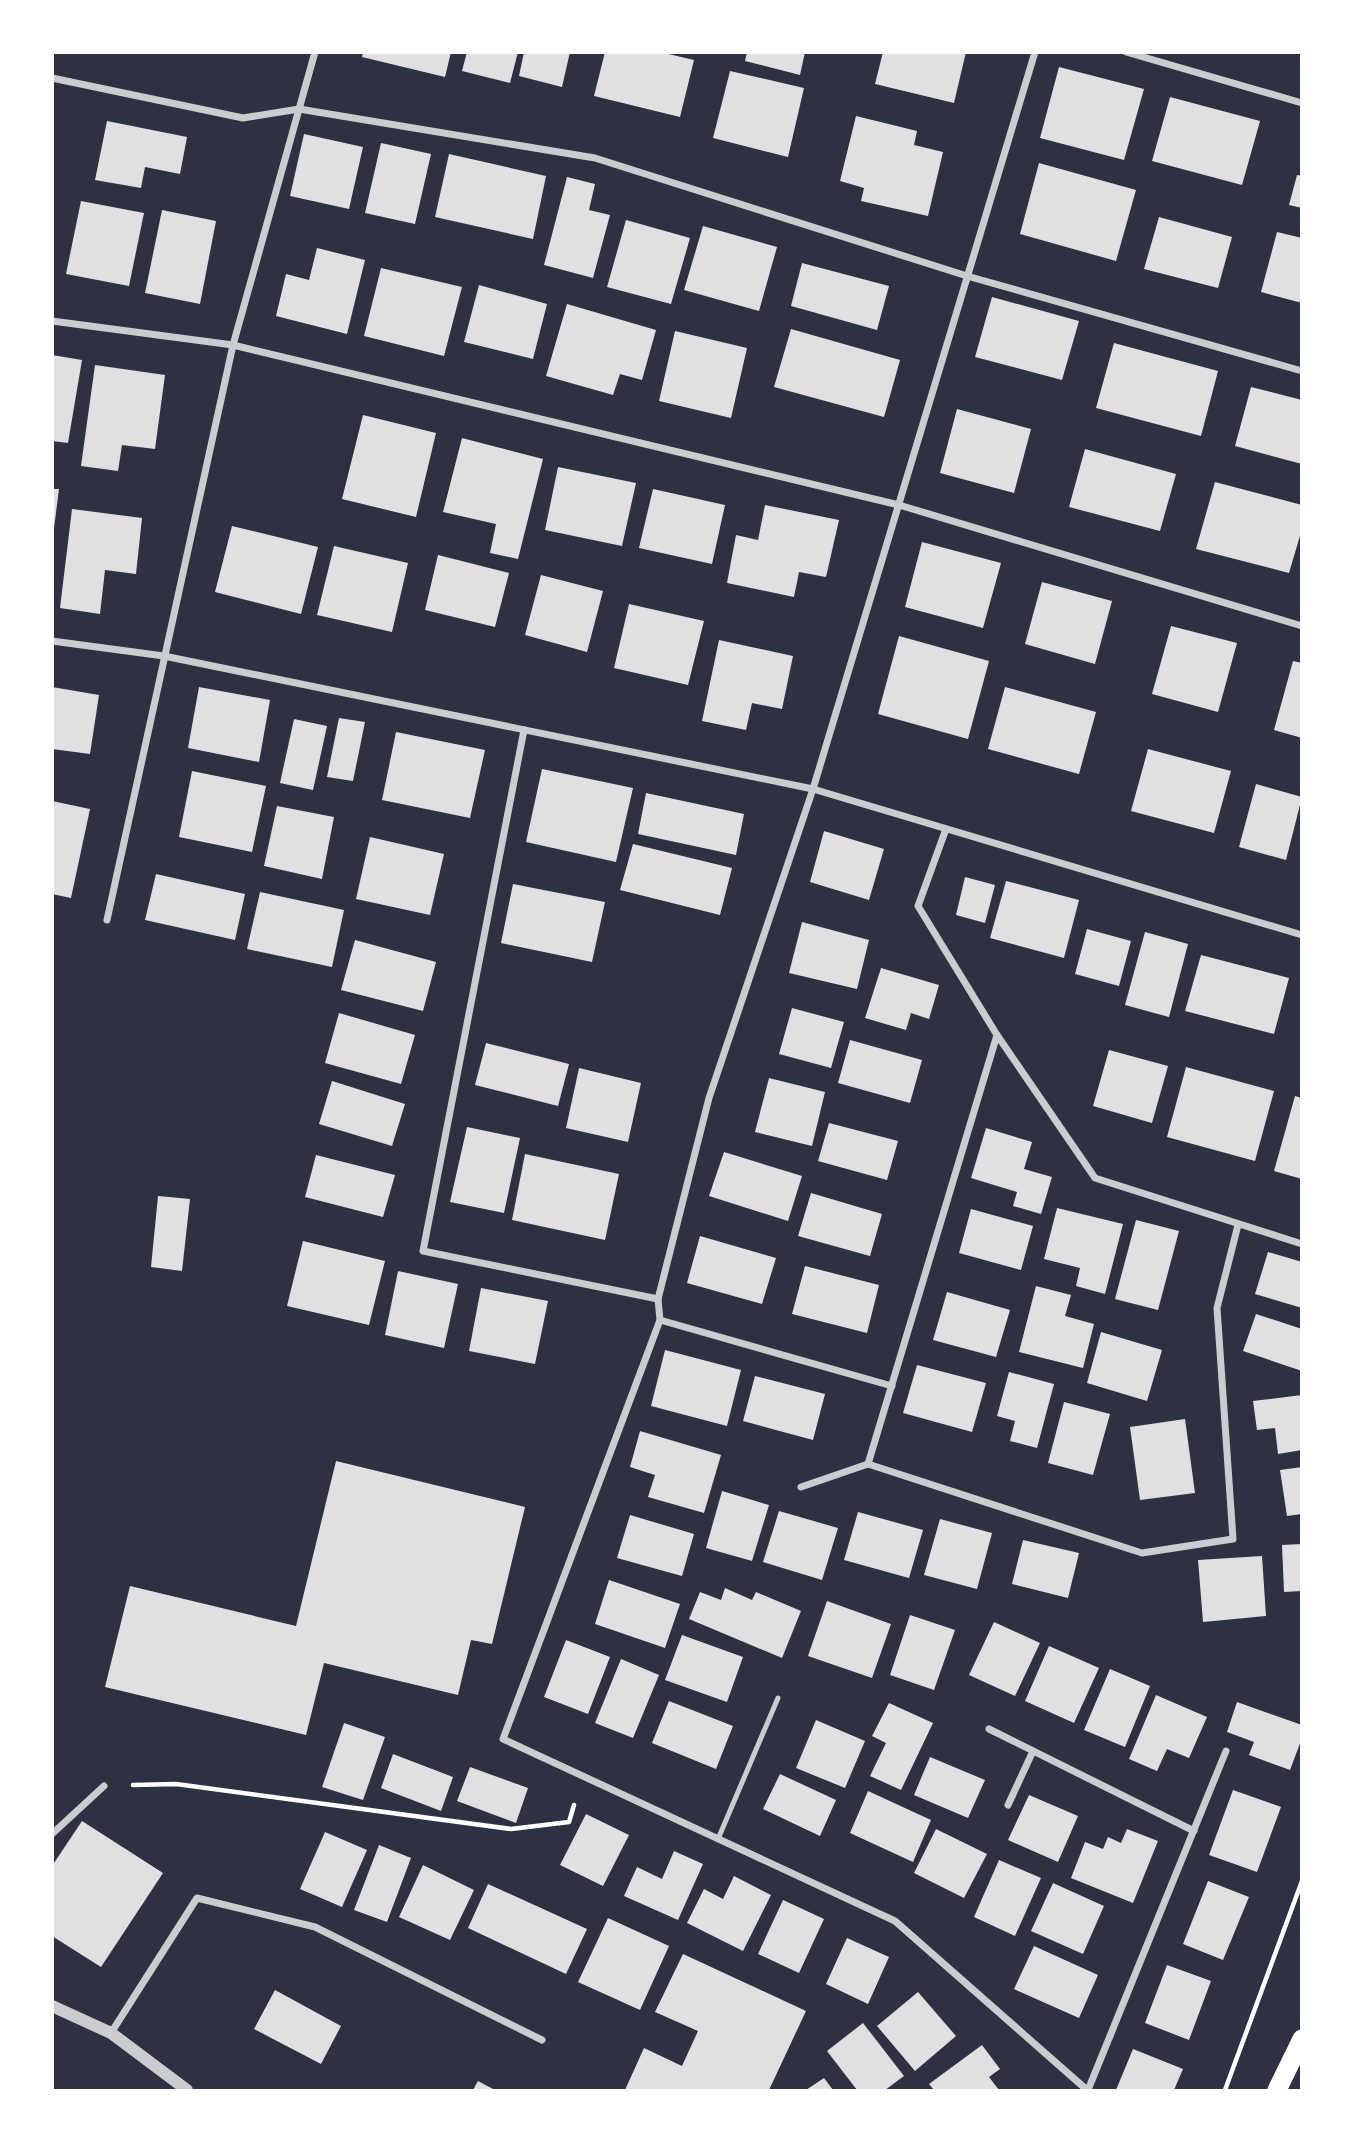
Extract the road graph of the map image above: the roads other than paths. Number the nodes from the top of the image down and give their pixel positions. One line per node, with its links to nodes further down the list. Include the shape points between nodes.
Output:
1 (315, 52): 6 (street)
2 (1034, 52): 7 (street)
3 (1126, 52): 5 (street)
4 (52, 78): 6 (street, via 243,118)
5 (1301, 103)
6 (299, 109): 7 (street, via 595,158); 9 (street)
7 (967, 276): 10 (street); 11 (street)
8 (52, 321): 9 (street)
9 (233, 345): 11 (street); 14 (street)
10 (1301, 371)
11 (899, 505): 12 (street); 16 (street)
12 (1301, 626)
13 (52, 640): 14 (street)
14 (164, 656): 15 (street); 18 (street)
15 (524, 730): 16 (street); 23 (street, via 423,1251)
16 (813, 789): 17 (street); 23 (street, via 709,1098)
17 (946, 829): 19 (street); 20 (street, via 918,906)
18 (107, 920)
19 (1301, 935)
20 (997, 1035): 21 (street, via 1095,1178); 25 (street)
21 (1238, 1225): 22 (street); 26 (street, via 1217,1308 1233,1539 1142,1553)
22 (1301, 1244)
23 (658, 1299): 24 (street)
24 (660, 1320): 25 (street); 36 (street, via 503,1739)
25 (892, 1386): 26 (street)
26 (868, 1464): 27 (street)
27 (801, 1488)
28 (778, 1698): 36 (lane)
29 (989, 1729): 30 (street)
30 (1033, 1751): 33 (street); 34 (street)
31 (1226, 1751): 34 (street)
32 (104, 1786): 35 (street)
33 (1008, 1805)
34 (1194, 1831): 42 (street)
35 (52, 1834)
36 (718, 1839): 42 (street, via 895,1922)
37 (52, 2006): 38 (street)
38 (111, 2033): 40 (street, via 197,1898 315,1927); 41 (street)
39 (1301, 2039): 43 (highway)
40 (542, 2040)
41 (187, 2091)
42 (1088, 2091)
43 (1277, 2091)

